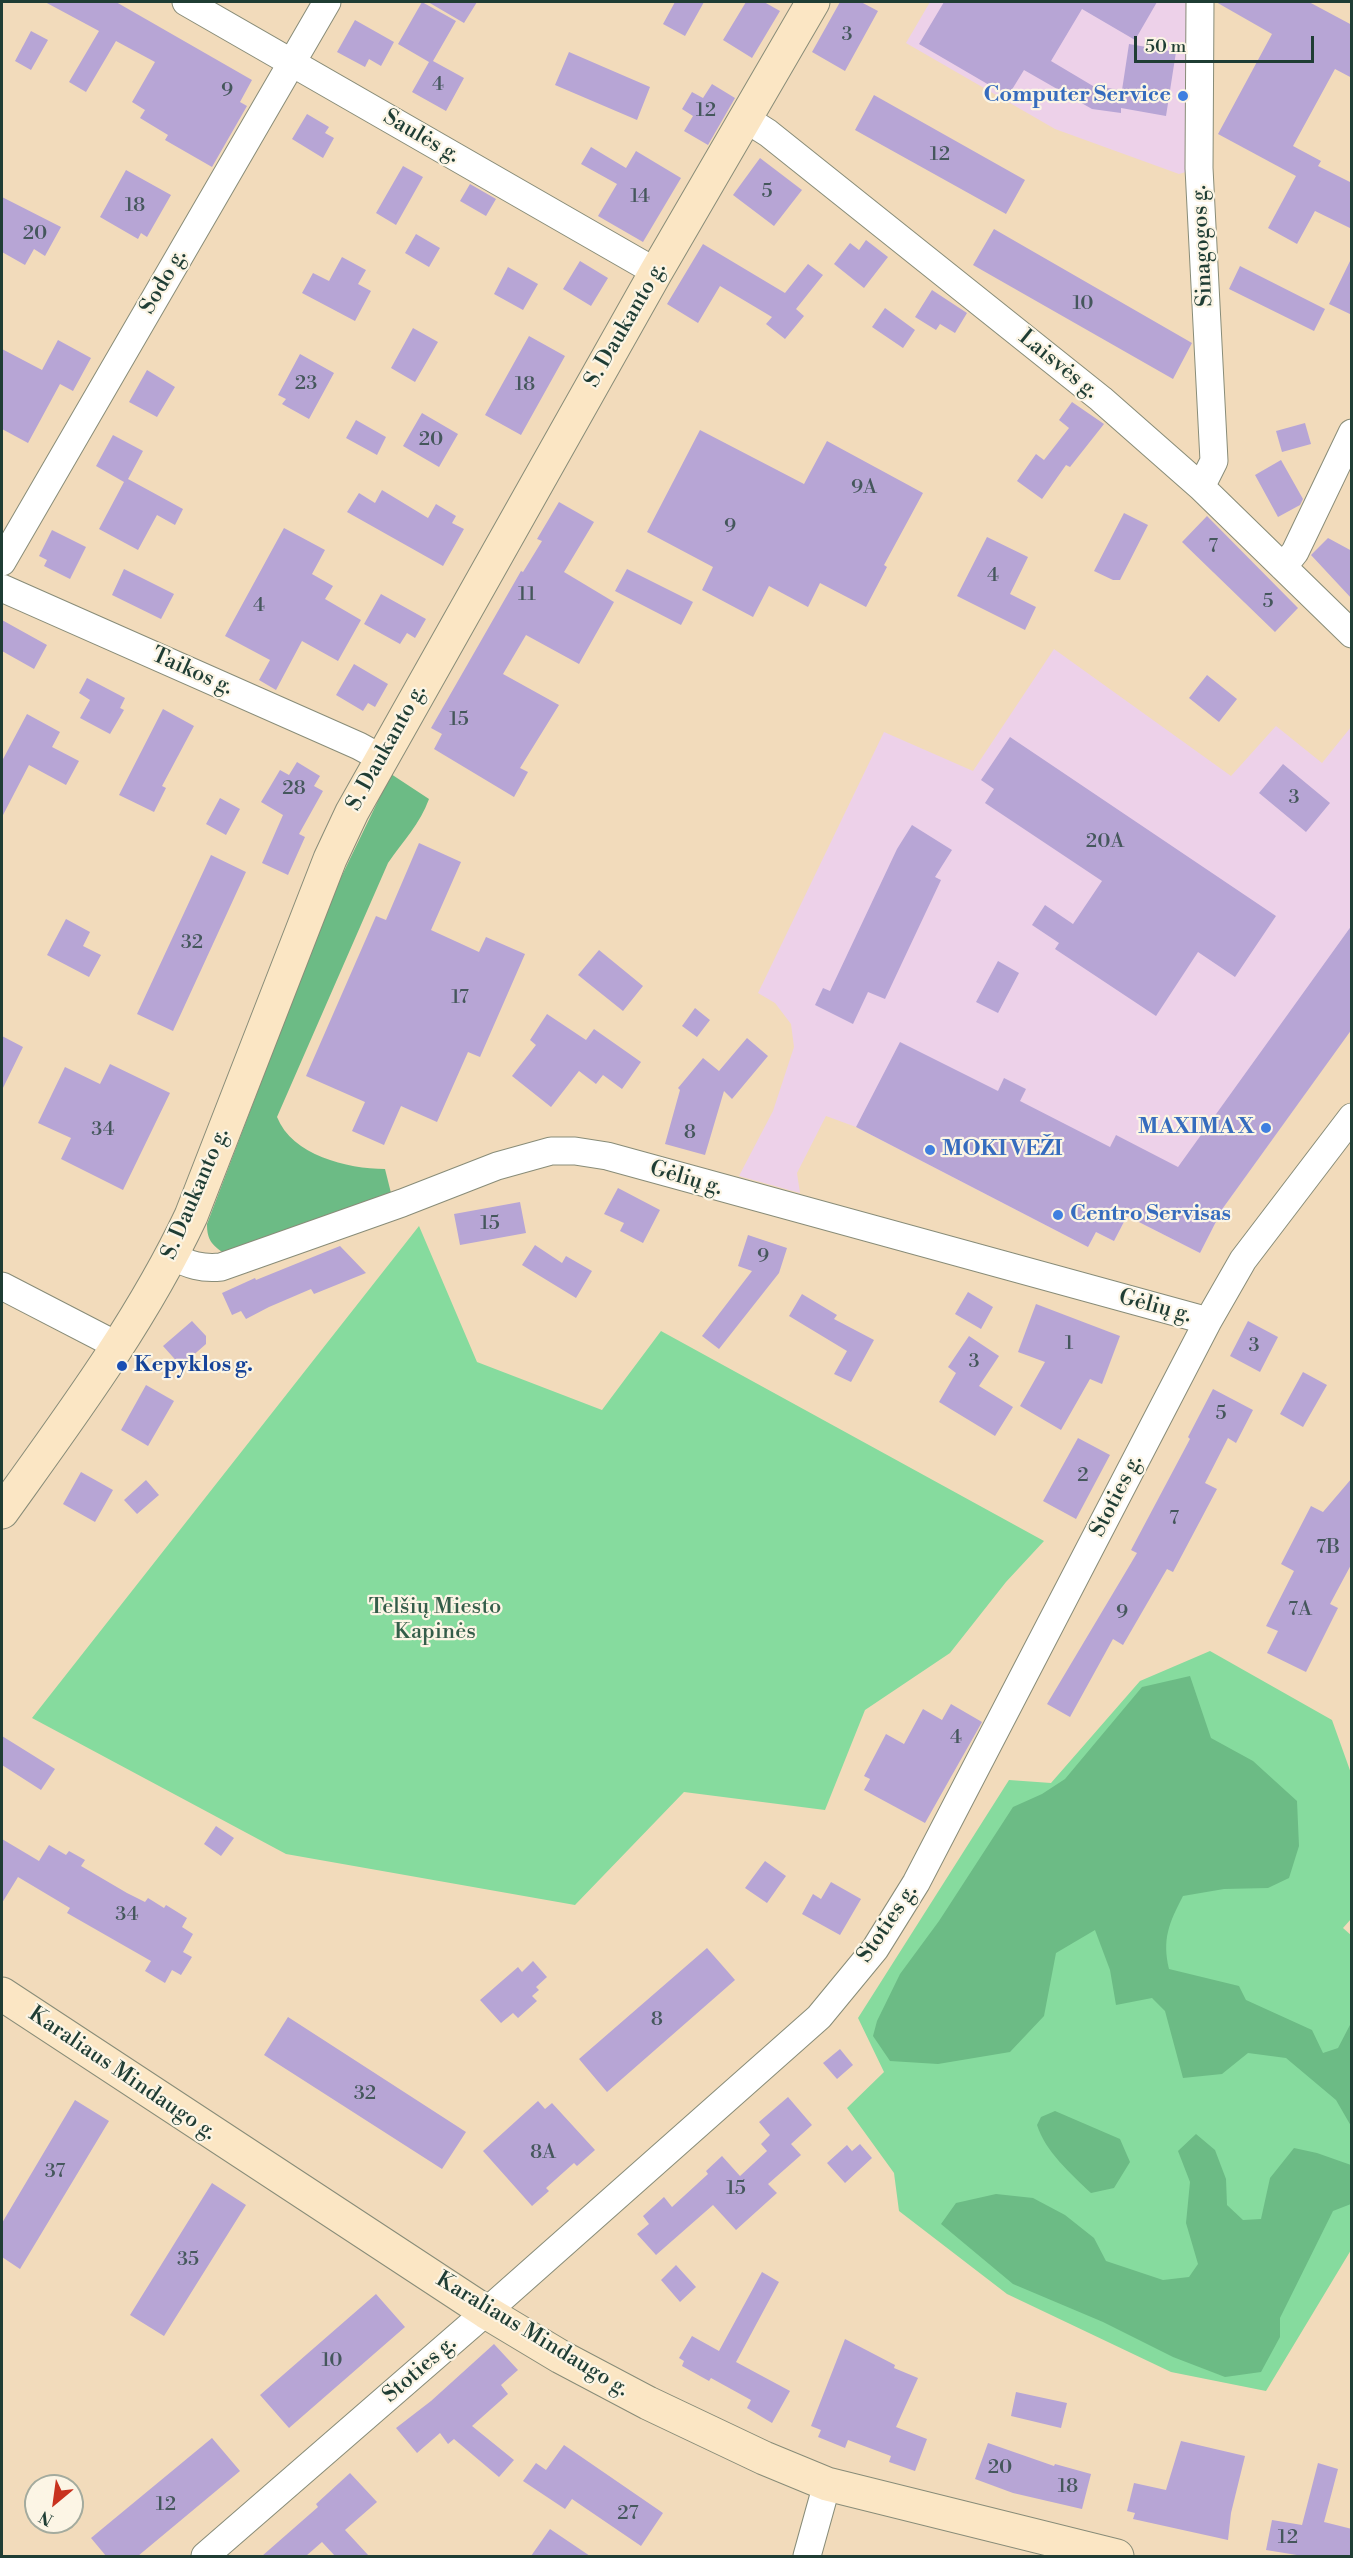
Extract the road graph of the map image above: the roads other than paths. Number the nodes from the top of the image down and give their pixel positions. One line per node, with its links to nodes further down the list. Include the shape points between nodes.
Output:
1 (186, 2): 5 (street, Saulės g.)
2 (327, 2): 5 (street, Sodo g.)
3 (813, 2): 6 (main road, S. Daukanto g.)
4 (1200, 2): 9 (street, Sinagogos g., via 1198,168 1214,452 1214,461)
5 (291, 63): 7 (street, Saulės g.); 10 (street, Sodo g.)
6 (746, 119): 7 (main road, S. Daukanto g.); 9 (street, Laisvės g., via 1101,399)
7 (656, 272): 14 (main road, S. Daukanto g.)
8 (1352, 433): 11 (street, via 1295,552)
9 (1201, 487): 11 (street, Laisvės g.)
10 (2, 562)
11 (1283, 567): 13 (street, Laisvės g.)
12 (2, 588): 14 (street, Taikos g.)
13 (1352, 634)
14 (381, 758): 17 (main road, S. Daukanto g., via 330,859)
15 (1352, 1117): 16 (street, Stoties g.)
16 (1344, 1137): 19 (street, Stoties g., via 1243,1260)
17 (172, 1256): 19 (street, Gėlių g., via 190,1265 221,1267 497,1166 551,1151 575,1151 607,1156); 20 (main road, S. Daukanto g.)
18 (2, 1286): 20 (street)
19 (1208, 1321): 23 (street, Stoties g., via 916,1883 875,1949 819,2017)
20 (118, 1346): 21 (main road, S. Daukanto g.)
21 (2, 1512)
22 (2, 1994): 23 (main road, Karaliaus Mindaugo g.)
23 (486, 2312): 24 (main road, Karaliaus Mindaugo g., via 648,2403); 25 (street, Stoties g.)
24 (827, 2484): 26 (street); 27 (main road, Karaliaus Mindaugo g.)
25 (205, 2556)
26 (807, 2556)
27 (1117, 2556)

